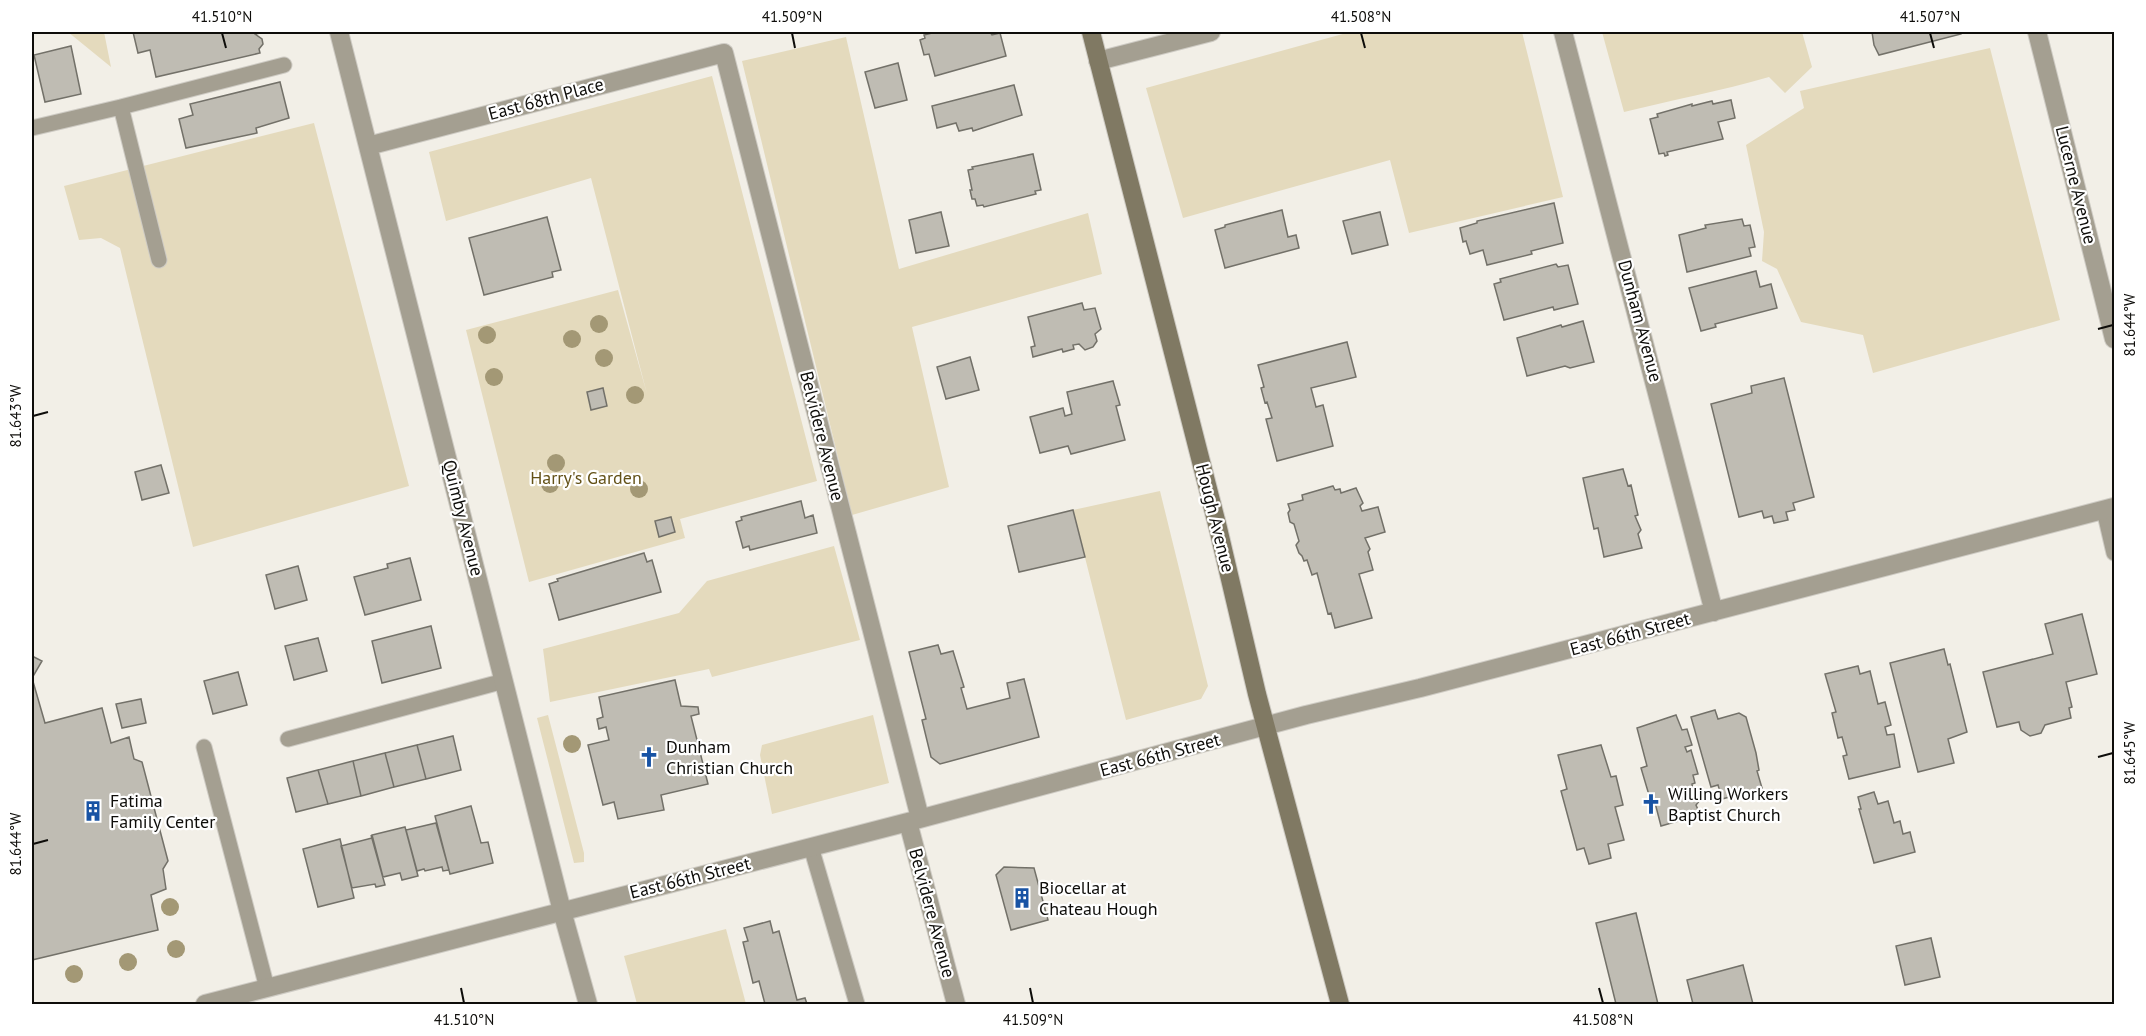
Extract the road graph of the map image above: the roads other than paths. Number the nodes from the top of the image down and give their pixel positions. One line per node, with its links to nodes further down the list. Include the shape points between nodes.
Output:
1 (339, 32): 11 (street, Quimby Avenue)
2 (1091, 32): 7 (street, Hough Avenue)
3 (1211, 32): 7 (street)
4 (1563, 32): 16 (street, Dunham Avenue)
5 (2037, 32): 13 (street, Lucerne Avenue)
6 (724, 53): 11 (street, East 68th Place); 21 (street, Belvidere Avenue)
7 (1098, 61): 18 (street, Hough Avenue)
8 (284, 65): 9 (lane)
9 (121, 107): 10 (lane); 12 (lane)
10 (32, 128)
11 (368, 146): 17 (street, Quimby Avenue)
12 (159, 260)
13 (2115, 339)
14 (2109, 508): 15 (lane); 16 (street, East 66th Street)
15 (2115, 552)
16 (1714, 612): 18 (street, East 66th Street)
17 (504, 681): 19 (lane); 23 (street, Quimby Avenue)
18 (1266, 727): 21 (street, East 66th Street); 29 (street, Hough Avenue)
19 (288, 739)
20 (204, 747): 24 (lane)
21 (914, 820): 22 (street, East 66th Street); 28 (street, Belvidere Avenue)
22 (811, 847): 23 (street, East 66th Street); 27 (lane)
23 (562, 911): 24 (street, East 66th Street); 26 (street, Quimby Avenue)
24 (267, 988): 25 (street, East 66th Street)
25 (205, 1005)
26 (588, 1005)
27 (857, 1005)
28 (956, 1005)
29 (1340, 1005)

